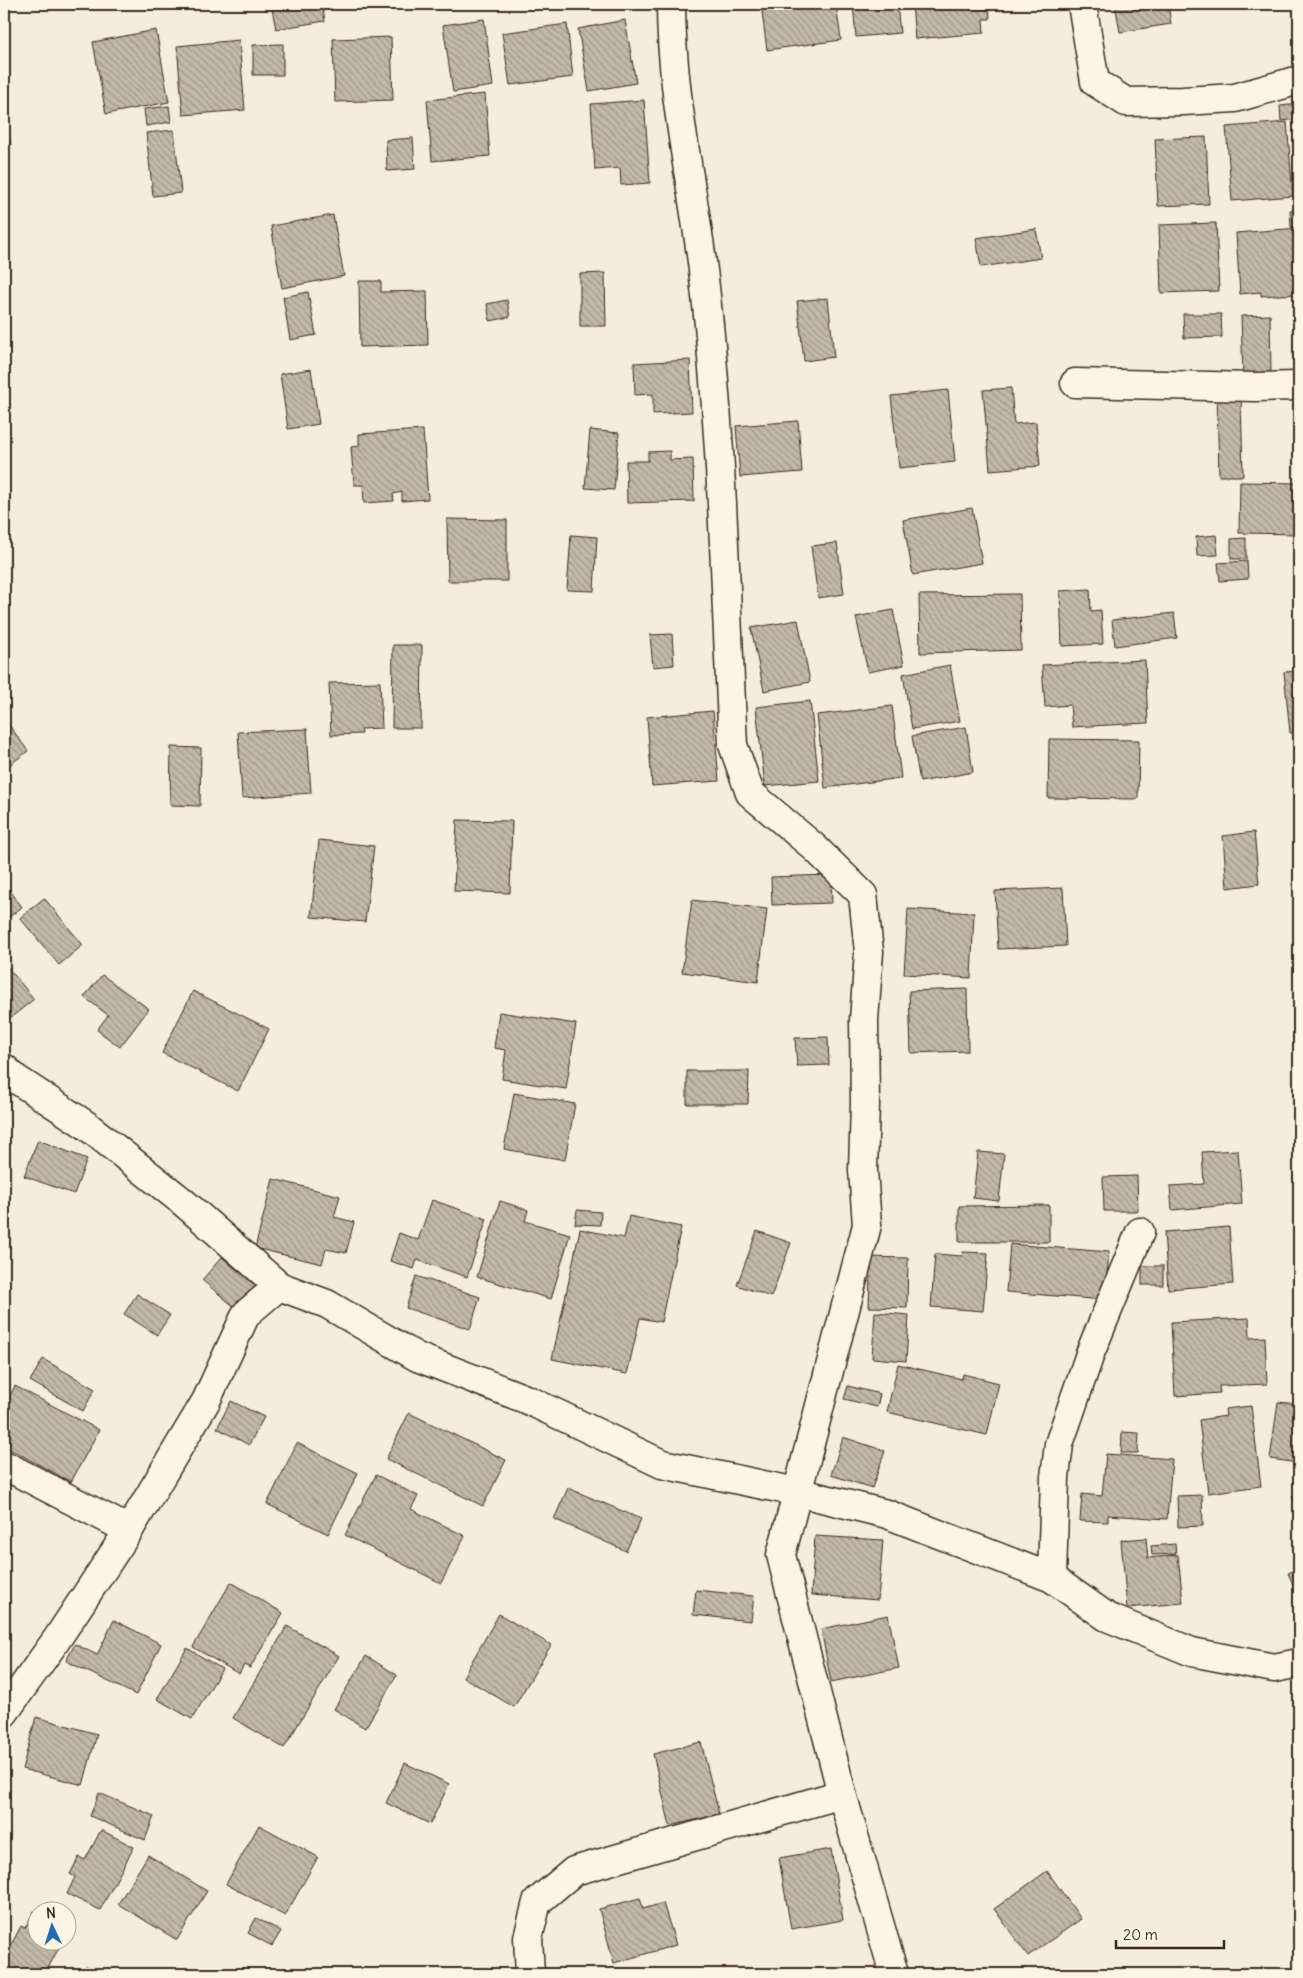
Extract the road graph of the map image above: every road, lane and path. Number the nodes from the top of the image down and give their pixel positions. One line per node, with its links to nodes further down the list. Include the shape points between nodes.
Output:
1 (671, 4): 10 (street, via 682,129 702,262 716,410 733,745 750,793 815,848 863,895 869,952 864,1020 863,1170 867,1225)
2 (1082, 4): 3 (street, via 1095,82 1126,102 1235,98)
3 (1299, 80)
4 (1075, 383): 5 (street)
5 (1299, 386)
6 (4, 1068): 8 (street, via 94,1131)
7 (1140, 1232): 12 (street, via 1091,1351 1059,1444)
8 (280, 1286): 10 (street, via 328,1304 417,1357 528,1400 662,1464); 11 (street, via 246,1314 206,1401)
9 (4, 1465): 11 (street)
10 (797, 1492): 12 (street, via 887,1514); 15 (street, via 780,1555)
11 (129, 1530): 14 (street)
12 (1052, 1578): 13 (street, via 1107,1617 1192,1652 1274,1668)
13 (1299, 1663)
14 (4, 1713)
15 (842, 1794): 16 (street, via 574,1871 537,1902 528,1938); 17 (street)
16 (530, 1974)
17 (894, 1974)

